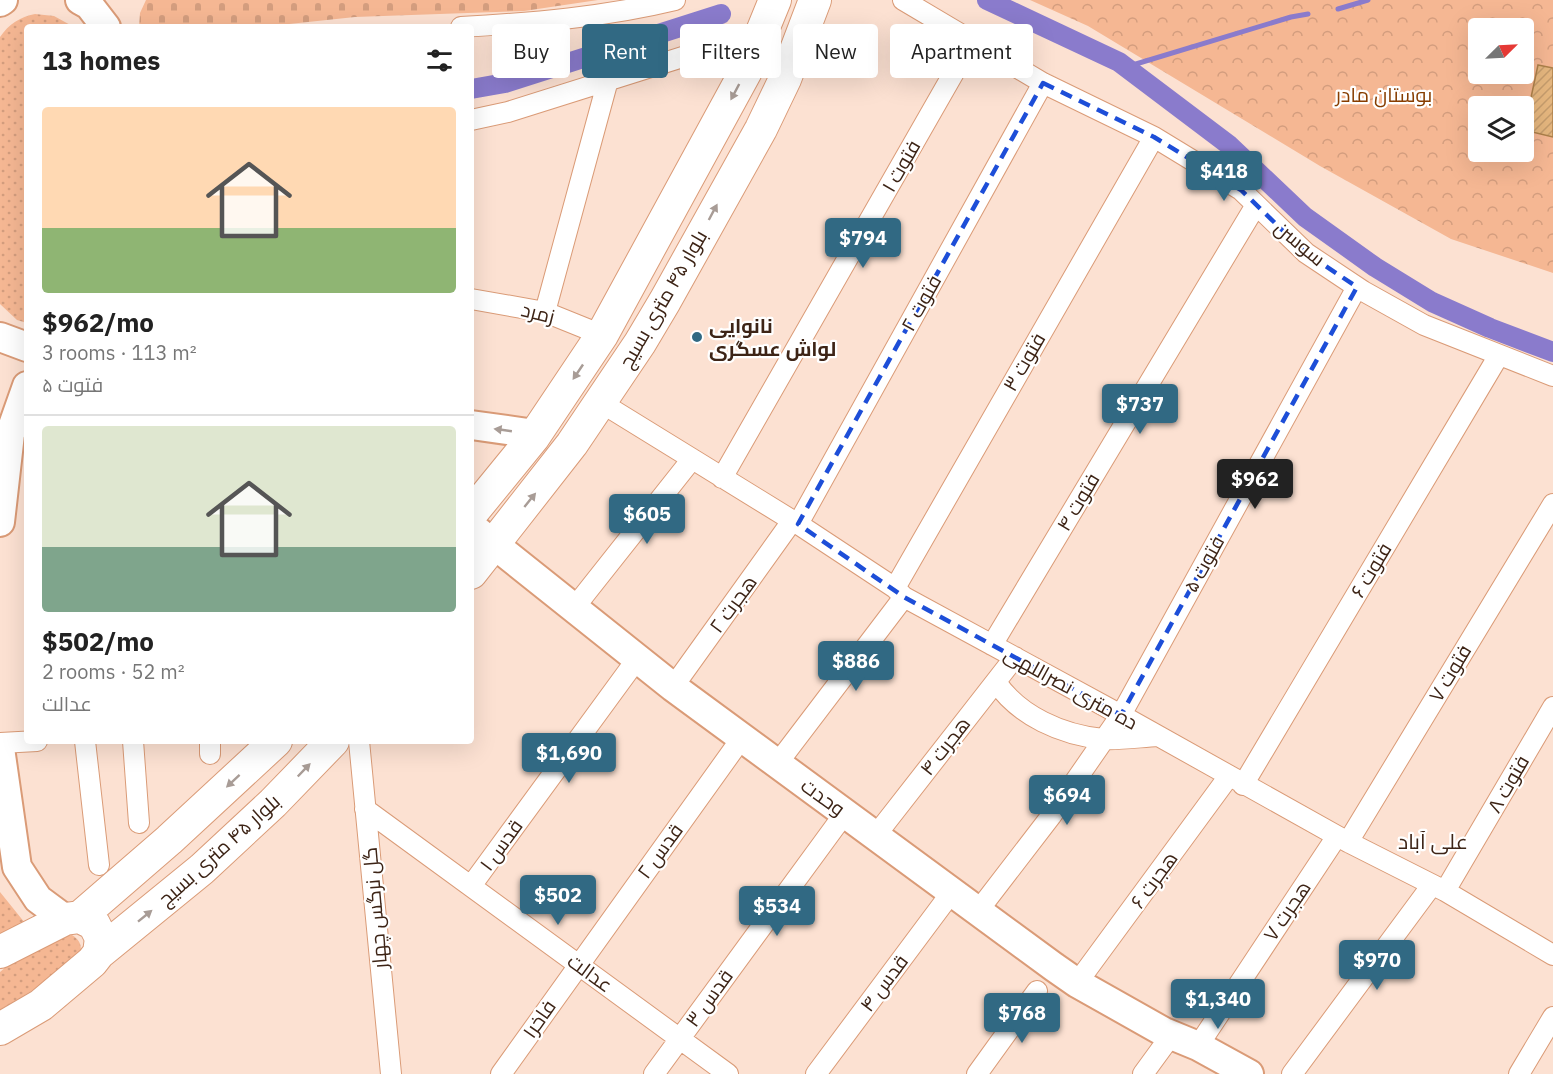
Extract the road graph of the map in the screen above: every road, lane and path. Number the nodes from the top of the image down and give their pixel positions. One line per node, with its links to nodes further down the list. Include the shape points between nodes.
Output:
1 (675, 0): 7 (street, via 539,23)
2 (774, 0): 5 (main road, بلوار ۴۵ متری بسیج)
3 (816, 0): 20 (main road, بلوار ۴۵ متری بسیج, one-way to 3, via 761,129)
4 (903, 0): 6 (street, سوسن)
5 (765, 24)
6 (943, 24)
7 (474, 26)
8 (680, 58): 12 (street)
9 (1033, 77): 13 (street, سوسن)
10 (742, 78): 17 (main road, بلوار ۴۵ متری بسیج, one-way to 17)
11 (951, 78): 32 (street, فتوت ۱)
12 (608, 80): 14 (street); 21 (street)
13 (1043, 83): 15 (street, سوسن); 36 (street, فتوت ۲)
14 (474, 119)
15 (1154, 137): 16 (street, سوسن, via 1241,190); 39 (street, فتوت ۳)
16 (1256, 205): 18 (street, سوسن, via 1306,253); 41 (street, فتوت ۴)
17 (634, 280): 20 (main road); 22 (main road, بلوار ۴۵ متری بسیج)
18 (1357, 287): 25 (street, سوسن, via 1424,325); 47 (street, فتوت ۵)
19 (474, 300): 21 (street, زمرد)
20 (665, 301): 28 (main road, بلوار ۴۵ متری بسیج)
21 (545, 312): 22 (street, زمرد)
22 (602, 335): 30 (main road, بلوار ۴۵ متری بسیج, one-way to 30)
23 (0, 337): 24 (street)
24 (24, 346)
25 (1499, 355): 26 (street, سوسن); 59 (street, فتوت ۶)
26 (1553, 376)
27 (24, 394): 35 (street, via 10,434)
28 (600, 402): 31 (street, ده متری نصراللهی); 37 (main road, بلوار ۴۵ متری بسیج, one-way to 28, via 566,453)
29 (474, 425): 30 (street, one-way to 29)
30 (535, 434): 34 (main road, بلوار ۴۵ متری بسیج)
31 (692, 459): 32 (street, ده متری نصراللهی); 40 (street)
32 (722, 478): 36 (street, ده متری نصراللهی)
33 (1553, 504): 64 (street, فتوت ۷)
34 (474, 510)
35 (0, 522)
36 (795, 522): 39 (street, ده متری نصراللهی); 45 (street, هجرت ۲)
37 (482, 536): 38 (main road, بلوار ۴۵ متری بسیج); 40 (street, وحدت)
38 (474, 563)
39 (900, 592): 41 (street, ده متری نصراللهی); 58 (street, فتوت ۳)
40 (574, 608): 43 (street, وحدت)
41 (992, 645): 42 (street, ده متری نصراللهی)
42 (1015, 657): 44 (street, هجرت ۴); 47 (street, ده متری نصراللهی)
43 (637, 659): 45 (street, وحدت); 67 (street, قدس ۱)
44 (996, 682): 50 (street, via 1023,710 1054,728); 63 (street, هجرت ۴)
45 (673, 687): 49 (street, وحدت)
46 (1553, 707): 68 (street, فتوت ۸)
47 (1121, 715): 48 (street, ده متری نصراللهی); 50 (street, فتوت ۵)
48 (1158, 736): 50 (street); 59 (street, ده متری نصراللهی)
49 (741, 738): 58 (street, وحدت); 75 (street, قدس ۲)
50 (1104, 739): 70 (street, فتوت ۵)
51 (24, 742): 57 (street)
52 (85, 744): 65 (street)
53 (133, 744): 62 (street)
54 (273, 744): 71 (main road, بلوار ۴۵ متری بسیج, one-way to 71, via 169,840)
55 (330, 744): 73 (main road, بلوار ۴۵ متری بسیج, one-way to 55, via 202,868)
56 (359, 744): 60 (street, گل نرگس چهار)
57 (0, 745): 66 (street)
58 (777, 764): 61 (street, وحدت)
59 (1236, 780): 64 (street, ده متری نصراللهی); 76 (street, هجرت ۶)
60 (365, 809): 67 (street, عدالت); 83 (street, گل نرگس چهار)
61 (845, 813): 63 (street, وحدت); 81 (street, قدس ۳)
62 (140, 823)
63 (876, 836): 69 (street, وحدت)
64 (1342, 839): 68 (street, ده متری نصراللهی); 82 (street, هجرت ۷)
65 (99, 865)
66 (8, 872): 71 (street, via 38,900)
67 (471, 886): 75 (street, عدالت)
68 (1438, 888): 74 (street, ده متری نصراللهی); 92 (street, فتوت ۸)
69 (951, 893): 70 (street, وحدت); 87 (street, قدس ۴)
70 (978, 911): 76 (street, وحدت)
71 (73, 918): 72 (main road, بلوار ۴۵ متری بسیج); 73 (main road, via 94,924 101,938)
72 (0, 952)
73 (99, 953): 79 (main road, بلوار ۴۵ متری بسیج, via 40,1005)
74 (1553, 955)
75 (578, 964): 81 (street, عدالت); 84 (street, فاخر۱)
76 (1077, 983): 80 (street, وحدت)
77 (1037, 991): 88 (street)
78 (1553, 1017): 93 (street)
79 (0, 1029)
80 (1167, 1035): 82 (street, وحدت); 89 (street); 90 (street, وحدت)
81 (679, 1038): 85 (street, قدس ۳); 86 (street, عدالت)
82 (1198, 1046): 91 (street, وحدت)
83 (391, 1074)
84 (501, 1074)
85 (654, 1074)
86 (728, 1074)
87 (816, 1074)
88 (977, 1074)
89 (1143, 1074)
90 (1215, 1074)
91 (1249, 1074)
92 (1292, 1074)
93 (1519, 1074)

